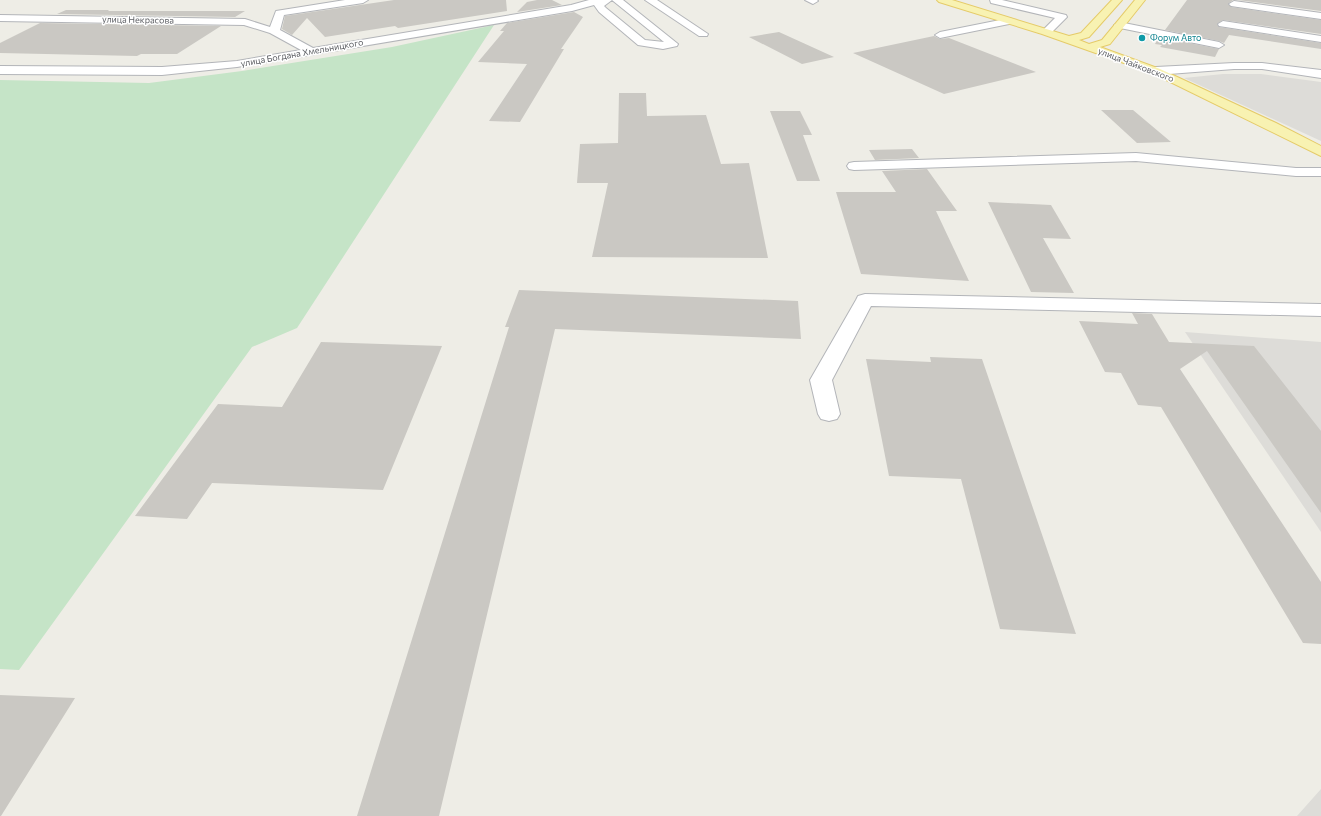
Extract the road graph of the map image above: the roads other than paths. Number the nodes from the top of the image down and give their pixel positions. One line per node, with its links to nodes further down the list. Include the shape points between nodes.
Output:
1 (363, 0): 16 (street, via 280,13)
2 (600, 0): 24 (street, улица Богдана Хмельницкого, via 572,8)
3 (607, 0): 4 (street, via 599,5 602,10 642,43 663,46 673,44)
4 (617, 0)
5 (650, 0): 18 (street)
6 (942, 0): 10 (main road, улица Чайковского)
7 (1117, 0): 21 (main road, via 1085,35)
8 (1140, 0): 15 (main road)
9 (996, 1): 10 (street); 17 (street, via 1062,17)
10 (976, 10): 14 (main road, улица Чайковского)
11 (1230, 11): 12 (street); 20 (street); 23 (street, via 1225,38)
12 (1321, 16)
13 (0, 18): 16 (street, улица Некрасова, via 245,22)
14 (1010, 21): 17 (main road, улица Чайковского); 19 (street)
15 (1118, 25): 22 (main road, via 1106,42); 23 (street)
16 (274, 31): 24 (street, улица Некрасова)
17 (1046, 32): 21 (main road, улица Чайковского)
18 (703, 34)
19 (940, 35)
20 (1321, 39)
21 (1068, 40): 22 (main road, улица Чайковского)
22 (1089, 47): 27 (main road, улица Чайковского)
23 (1226, 50): 25 (street)
24 (310, 51): 26 (street, улица Богдана Хмельницкого, via 237,64 162,71)
25 (1234, 66): 27 (street); 28 (street, via 1262,66)
26 (0, 70)
27 (1156, 71): 29 (main road, улица Чайковского)
28 (1321, 74)
29 (1321, 152)
30 (854, 166): 31 (street, via 1136,157 1296,172)
31 (1321, 172)
32 (1321, 310): 33 (street, via 865,300 821,380)
33 (829, 414)

